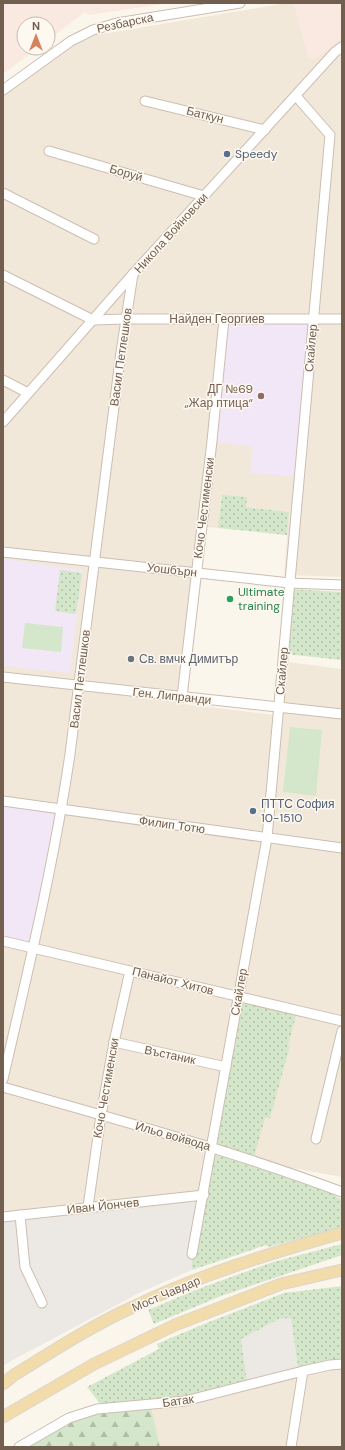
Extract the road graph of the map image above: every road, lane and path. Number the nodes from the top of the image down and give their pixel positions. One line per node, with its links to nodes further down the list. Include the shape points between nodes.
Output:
1 (240, 3): 3 (street, Резбарска, via 117,23 93,30 71,41)
2 (342, 47): 4 (street, Никола Войновски)
3 (3, 90)
4 (296, 96): 6 (street, Никола Войновски); 15 (street, Скайлер, via 330,135)
5 (145, 101): 6 (street, Баткун)
6 (265, 130): 9 (street, Никола Войновски)
7 (49, 150): 9 (street, Боруй)
8 (3, 193): 10 (street)
9 (204, 196): 11 (street, Никола Войновски)
10 (94, 239)
11 (133, 274): 13 (street, Васил Петлешков); 17 (street, Никола Войновски)
12 (3, 275): 17 (street)
13 (125, 319): 14 (street, Найден Георгиев); 17 (street, Найден Георгиев); 22 (street, Васил Петлешков)
14 (224, 319): 15 (street, Найден Георгиев); 23 (street, Кочо Честименски)
15 (314, 319): 16 (street, Найден Георгиев); 24 (street, Скайлер)
16 (342, 319)
17 (93, 320): 19 (street, Никола Войновски)
18 (3, 380): 19 (street)
19 (28, 393): 20 (street, Никола Войновски)
20 (3, 422)
21 (3, 552): 22 (street, Уошбърн)
22 (94, 562): 23 (street, Уошбърн); 27 (street, Васил Петлешков)
23 (196, 573): 24 (street, Уошбърн); 28 (street, Кочо Честименски)
24 (290, 583): 25 (street, Уошбърн); 29 (street, Скайлер)
25 (342, 585)
26 (3, 677): 27 (street, Ген. Липранди)
27 (79, 686): 28 (street, Ген. Липранди); 32 (street, Васил Петлешков)
28 (182, 697): 29 (street, Ген. Липранди)
29 (278, 707): 30 (street, Ген. Липранди); 33 (street, Скайлер)
30 (342, 714)
31 (3, 801): 32 (street, Филип Тотю)
32 (62, 810): 33 (street, Филип Тотю); 36 (street, Васил Петлешков)
33 (267, 838): 34 (street, Филип Тотю); 38 (street, Скайлер)
34 (342, 848)
35 (3, 941): 36 (street, Панайот Хитов)
36 (33, 949): 37 (street, Панайот Хитов); 43 (street, Васил Петлешков)
37 (130, 971): 38 (street, Панайот Хитов); 41 (street, Кочо Честименски)
38 (239, 997): 39 (street, Панайот Хитов); 42 (street, Скайлер)
39 (342, 1022)
40 (342, 1031): 46 (street)
41 (114, 1042): 42 (street, Въстаник); 45 (street, Кочо Честименски)
42 (226, 1067): 47 (street, Скайлер)
43 (3, 1079)
44 (3, 1087): 45 (street, Ильо войвода)
45 (101, 1115): 47 (street, Ильо войвода); 50 (street, Кочо Честименски)
46 (316, 1139)
47 (212, 1148): 48 (street, Ильо войвода); 49 (street, Скайлер)
48 (342, 1192)
49 (204, 1195): 50 (street, Иван Йончев); 54 (street, Скайлер)
50 (88, 1207): 51 (street, Иван Йончев)
51 (20, 1215): 52 (street, Иван Йончев); 56 (street, via 25,1267)
52 (3, 1217)
53 (342, 1233): 59 (main road, Мост Чавдар, via 202,1278 132,1307 87,1331)
54 (192, 1254)
55 (342, 1270): 60 (main road, via 281,1284 175,1325 73,1375)
56 (42, 1303)
57 (342, 1364): 58 (street, Батак)
58 (303, 1371): 61 (street, Батак, via 185,1401 98,1408 69,1418); 62 (street)
59 (3, 1384)
60 (3, 1417)
61 (19, 1447)
62 (291, 1447)

